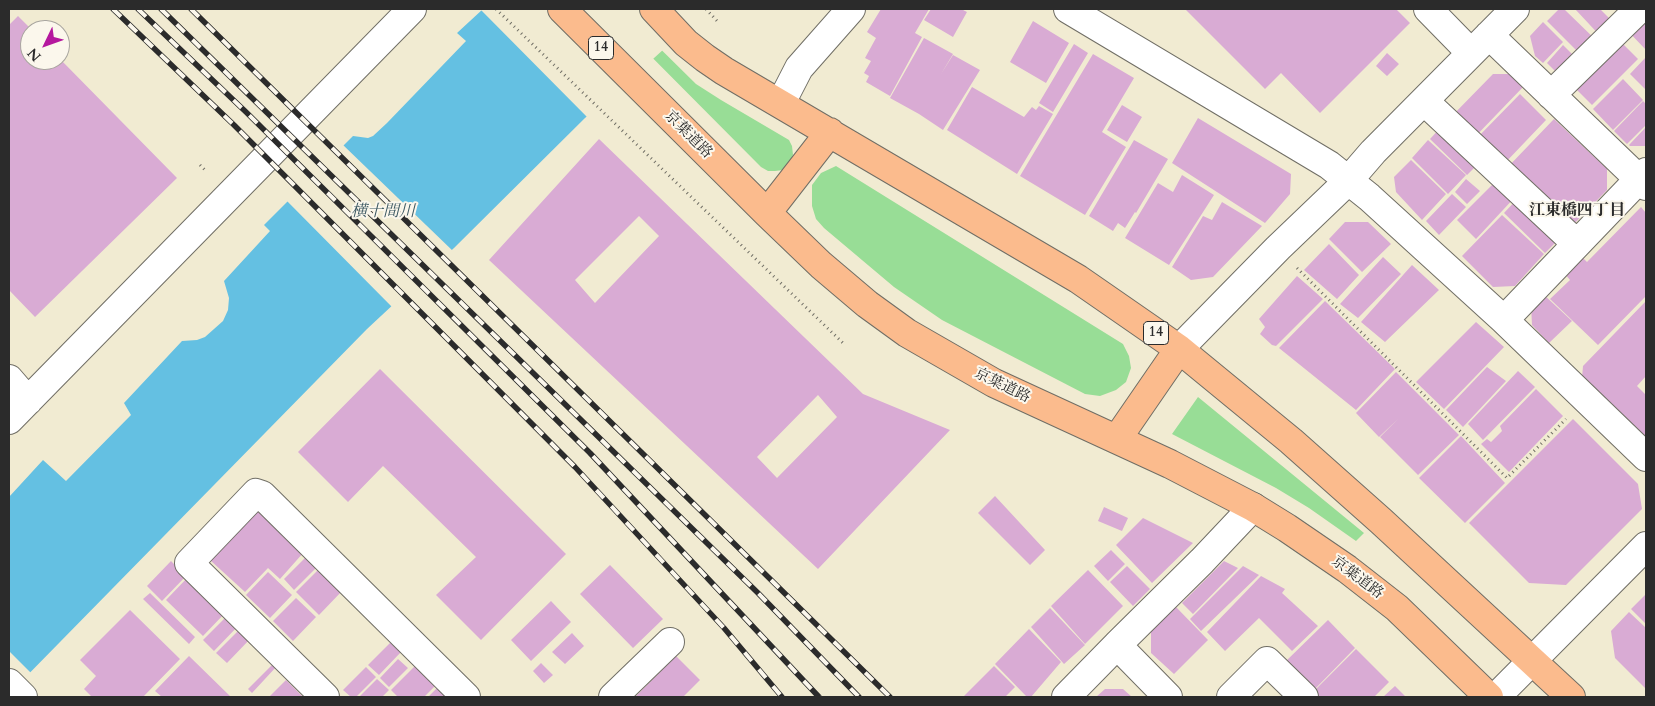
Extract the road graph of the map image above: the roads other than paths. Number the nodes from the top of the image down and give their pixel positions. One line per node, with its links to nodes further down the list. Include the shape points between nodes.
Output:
1 (412, 9): 20 (street)
2 (562, 9): 15 (highway, 京葉道路 / 14)
3 (654, 9): 11 (highway, 14, via 705,58)
4 (851, 9): 11 (street, via 799,68)
5 (1068, 9): 14 (street, via 1322,161)
6 (1428, 9): 8 (street)
7 (1639, 9): 9 (street)
8 (1492, 26): 9 (street); 10 (street)
9 (1551, 95): 13 (street)
10 (1424, 101): 14 (street); 16 (street)
11 (780, 103): 12 (highway, 14)
12 (830, 132): 15 (highway); 18 (highway, 14, via 1078,279)
13 (1644, 179): 16 (street)
14 (1348, 181): 17 (street); 18 (street)
15 (767, 213): 22 (highway, 京葉道路 / 14, via 821,265 907,333 994,383)
16 (1576, 244): 17 (street)
17 (1504, 320): 23 (street)
18 (1178, 349): 22 (highway); 28 (highway, 14, via 1291,440)
19 (9, 379): 20 (street)
20 (28, 401): 21 (street)
21 (9, 420)
22 (1117, 440): 24 (highway, 京葉道路 / 14)
23 (1646, 457)
24 (1253, 507): 27 (street); 38 (highway, 京葉道路 / 14, via 1347,569 1397,608)
25 (1646, 546): 28 (street)
26 (670, 642): 33 (street)
27 (1117, 645): 34 (street); 35 (street)
28 (1533, 661): 39 (street); 40 (highway, 14)
29 (9, 683): 30 (street)
30 (23, 697)
31 (324, 697): 32 (street, via 189,563 256,493 262,495)
32 (466, 697)
33 (613, 697)
34 (1066, 697)
35 (1168, 697)
36 (1231, 697): 37 (street, via 1267,661)
37 (1304, 697)
38 (1489, 697)
39 (1496, 697)
40 (1571, 697)

